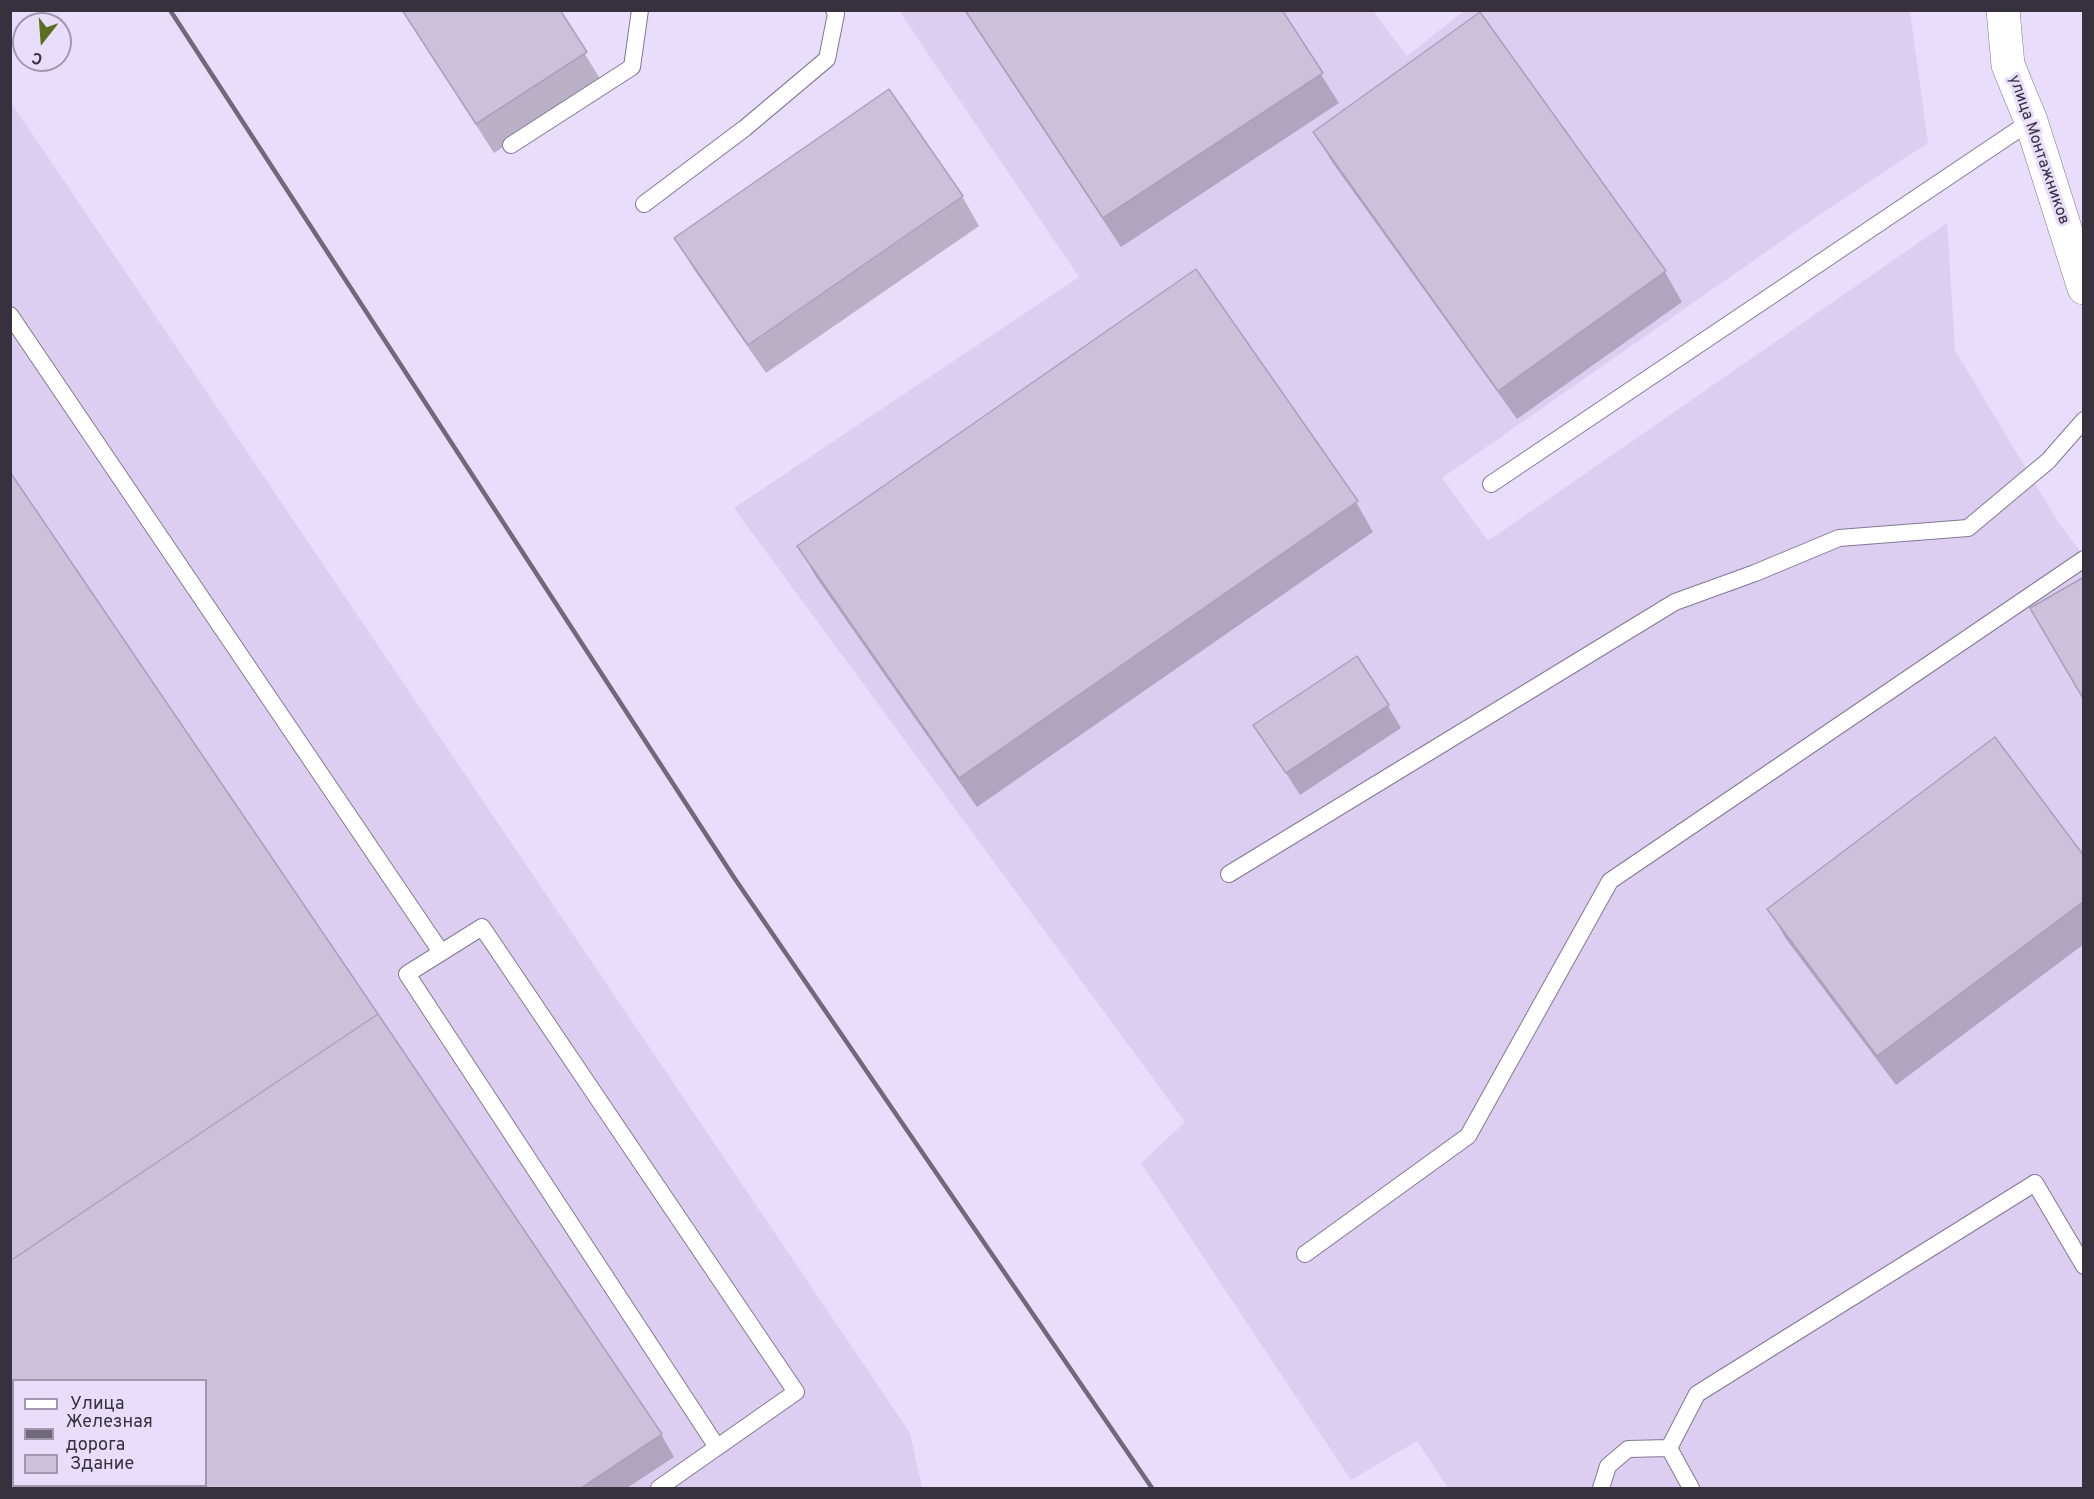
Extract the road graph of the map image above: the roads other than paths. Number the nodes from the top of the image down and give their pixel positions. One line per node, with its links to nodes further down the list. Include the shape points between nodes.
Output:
1 (640, 10): 5 (lane, via 632,67)
2 (834, 10): 6 (lane, via 827,59)
3 (2003, 10): 4 (street, улица Монтажников, via 2008,65)
4 (2031, 121): 7 (street, улица Монтажников); 10 (lane)
5 (511, 145)
6 (645, 204)
7 (2084, 288)
8 (10, 315): 13 (lane)
9 (2084, 420): 12 (lane, via 2048,461 1968,528 1839,538 1675,602)
10 (1491, 484)
11 (2084, 559): 14 (lane, via 1611,881 1468,1136)
12 (1229, 874)
13 (441, 952): 16 (lane, via 407,974); 16 (lane, via 482,927 796,1392)
14 (1305, 1254)
15 (2084, 1266): 17 (lane, via 2035,1182 1696,1394)
16 (717, 1447): 18 (lane)
17 (1669, 1448): 19 (lane, via 1628,1449 1608,1466); 20 (lane)
18 (659, 1488)
19 (1601, 1488)
20 (1690, 1488)

